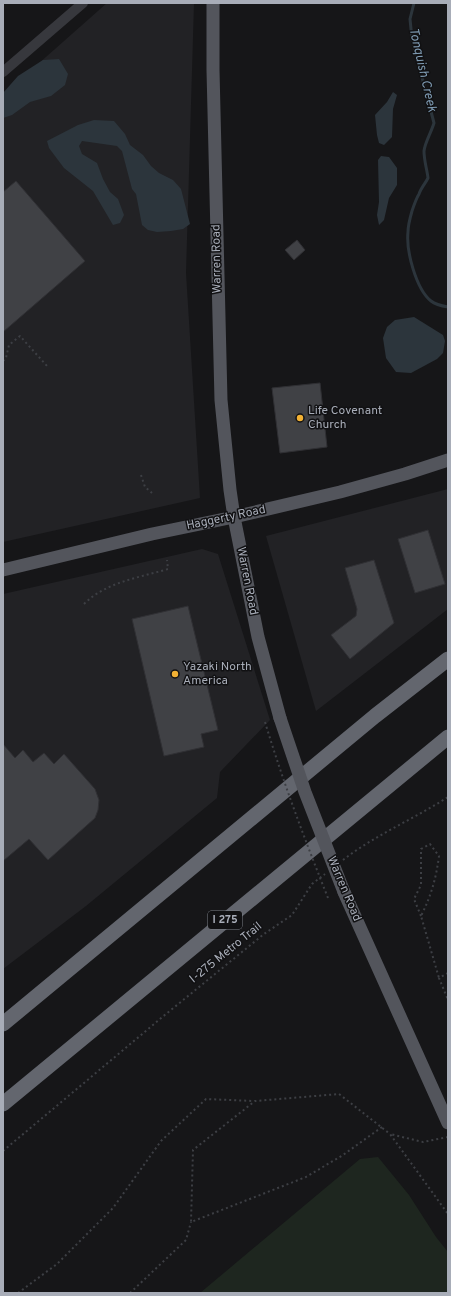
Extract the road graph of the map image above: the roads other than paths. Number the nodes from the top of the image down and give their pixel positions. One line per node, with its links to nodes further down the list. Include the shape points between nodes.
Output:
1 (83, 3): 3 (street)
2 (214, 3): 5 (main road, Warren Road, via 213,70 220,383)
3 (3, 72)
4 (448, 460): 5 (main road, Haggerty Road, via 376,483)
5 (234, 517): 6 (main road, Haggerty Road); 11 (main road, Warren Road, bridge, via 258,637 280,718 305,792 344,892)
6 (3, 570)
7 (448, 658): 9 (highway)
8 (448, 736): 10 (highway, I 275)
9 (3, 1024)
10 (3, 1104)
11 (448, 1123)

